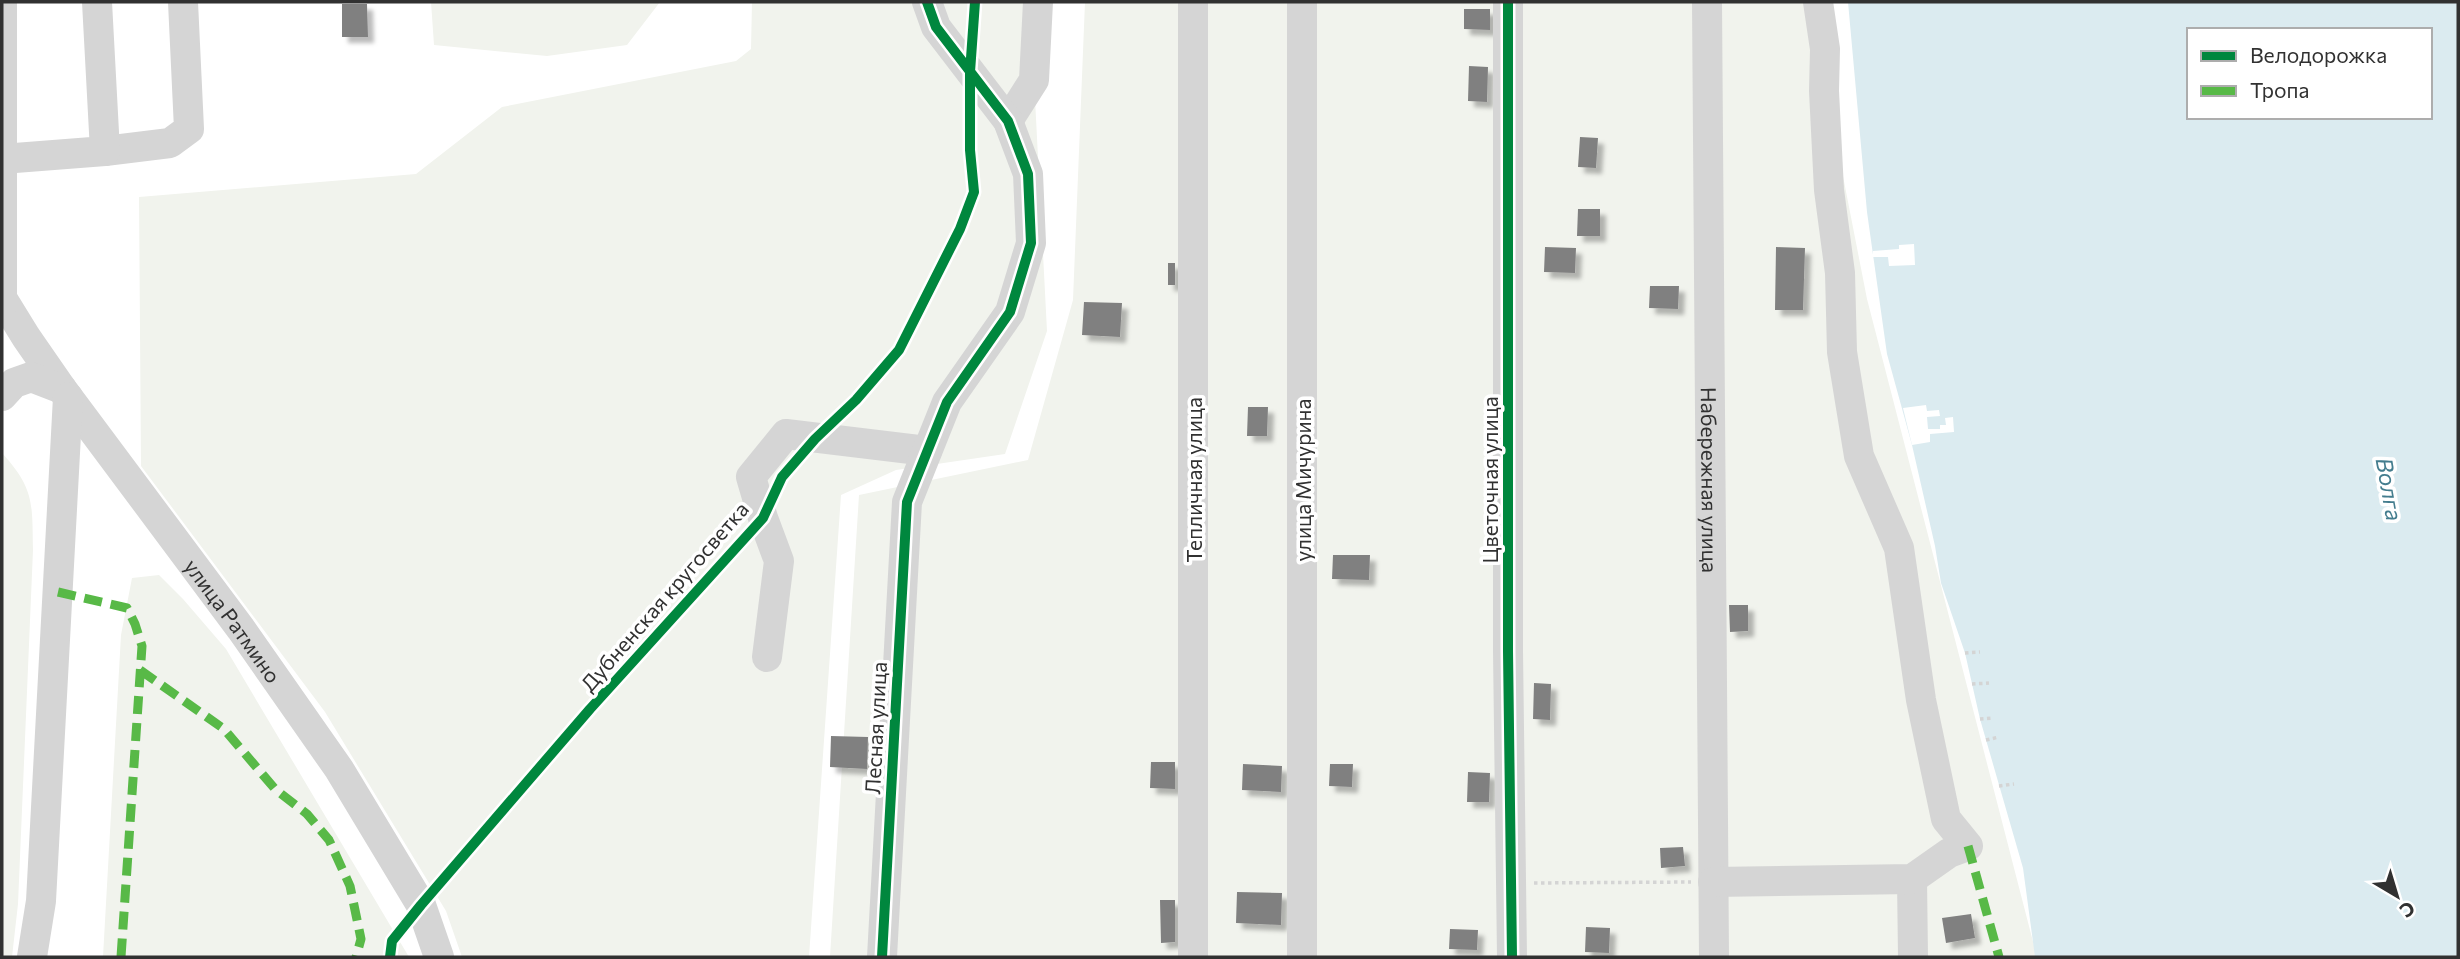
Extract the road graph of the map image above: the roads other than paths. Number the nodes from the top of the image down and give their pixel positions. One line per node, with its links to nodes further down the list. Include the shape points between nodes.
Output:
1 (2, 2): 13 (street)
2 (97, 2): 12 (street)
3 (183, 2): 12 (street, via 189,130 170,144)
4 (927, 2): 11 (street, Лесная улица, via 936,27)
5 (1038, 2): 11 (street, via 1034,80)
6 (1193, 2): 25 (street, Тепличная улица)
7 (1302, 2): 26 (street, улица Мичурина)
8 (1507, 2): 27 (street, Цветочная улица)
9 (1707, 2): 21 (street, Набережная улица)
10 (1818, 2): 20 (street, via 1825,49 1829,190 1840,273 1842,352 1859,456 1899,548 1921,700 1947,819 1968,846 1949,853)
11 (1008, 121): 18 (street, Лесная улица, via 1028,174 1031,243 1010,312 947,402)
12 (105, 151): 13 (street)
13 (2, 159): 14 (street)
14 (2, 298): 15 (street); 16 (street, улица Ратмино)
15 (2, 304)
16 (65, 393): 17 (street, via 31,377 14,383); 22 (street, via 41,901); 23 (street, улица Ратмино, via 242,629 339,769 421,905)
17 (2, 396)
18 (927, 451): 19 (street, via 786,434 751,477 779,561); 24 (street, Лесная улица, via 907,502)
19 (766, 657)
20 (1912, 879): 21 (street); 29 (street)
21 (1713, 882): 28 (street, Набережная улица)
22 (32, 957)
23 (439, 957)
24 (882, 957)
25 (1193, 957)
26 (1302, 957)
27 (1512, 957)
28 (1714, 957)
29 (1913, 957)

